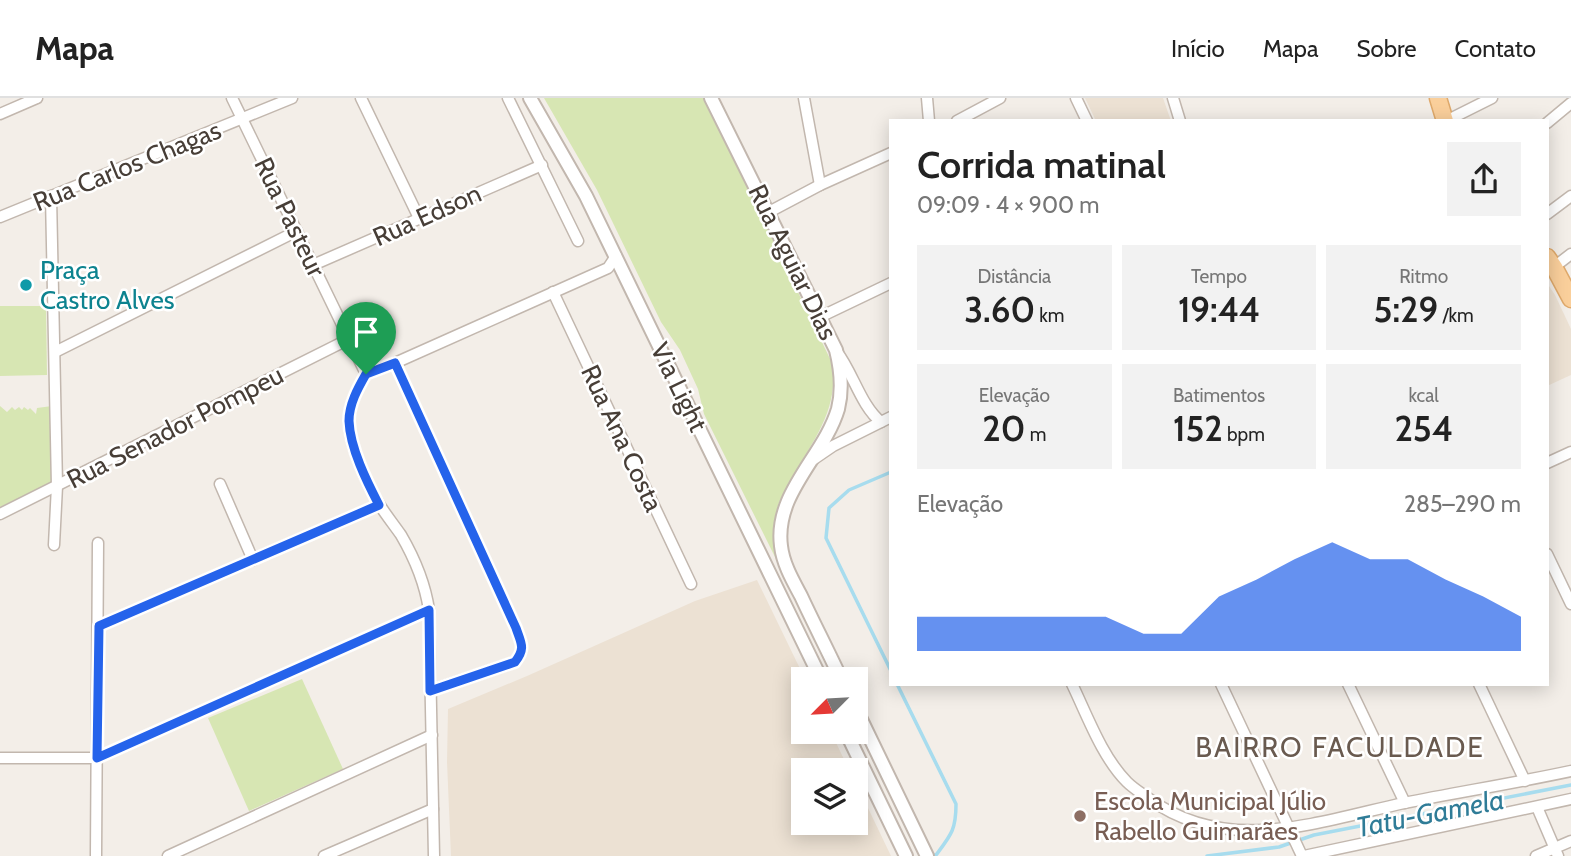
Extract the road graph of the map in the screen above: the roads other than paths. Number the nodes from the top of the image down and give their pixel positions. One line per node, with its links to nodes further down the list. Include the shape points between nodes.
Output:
1 (37, 98): 16 (street)
2 (232, 98): 17 (street, Rua Pasteur)
3 (292, 98): 17 (street, Rua Carlos Chagas)
4 (361, 98): 33 (street)
5 (508, 98): 26 (street)
6 (530, 98): 37 (street, Via Light)
7 (712, 98): 30 (street, Rua Aguiar Dias)
8 (804, 98): 27 (street)
9 (927, 98): 18 (street)
10 (1000, 98): 19 (street)
11 (1076, 98): 20 (street)
12 (1174, 98): 21 (street)
13 (1438, 98): 22 (main road)
14 (1492, 98): 23 (street)
15 (1570, 108): 24 (street)
16 (0, 114)
17 (242, 119): 28 (street, Rua Carlos Chagas); 34 (street, Rua Pasteur)
18 (929, 119)
19 (961, 119)
20 (1086, 119)
21 (1179, 119)
22 (1445, 119)
23 (1450, 119)
24 (1549, 122)
25 (889, 154): 27 (street)
26 (542, 165): 33 (street, Rua Edson); 35 (street)
27 (820, 185): 30 (street)
28 (51, 196): 32 (street, Rua Carlos Chagas); 46 (street)
29 (1571, 196): 31 (street)
30 (769, 212): 43 (street, Rua Aguiar Dias)
31 (1549, 212)
32 (0, 217)
33 (418, 218): 39 (street, Rua Edson)
34 (297, 232): 39 (street, Rua Pasteur); 46 (street)
35 (579, 242)
36 (1571, 254): 38 (street)
37 (616, 256): 41 (street, via 608,268); 65 (street, Via Light)
38 (1550, 262): 42 (main road)
39 (313, 265): 44 (street, Rua Pasteur)
40 (889, 284): 43 (street)
41 (553, 292): 47 (street); 61 (street, Rua Ana Costa)
42 (1571, 299)
43 (820, 317): 45 (street, Rua Aguiar Dias)
44 (349, 339): 48 (street, Rua Pasteur); 54 (street, Rua Senador Pompeu)
45 (836, 350): 49 (street, Rua Aguiar Dias, via 870,411); 51 (street, via 841,388 838,410)
46 (55, 352): 54 (street)
47 (395, 363): 48 (street); 71 (street, via 522,644 522,654 515,662)
48 (366, 374): 55 (street, via 349,419 356,450)
49 (886, 419): 51 (street)
50 (1571, 452): 52 (street)
51 (810, 462): 66 (street, via 783,514 781,548)
52 (1549, 462)
53 (220, 484): 60 (street)
54 (57, 486): 56 (street, Rua Senador Pompeu); 58 (street)
55 (379, 505): 60 (street); 63 (street, via 422,577)
56 (0, 514)
57 (98, 543): 64 (street)
58 (54, 545)
59 (1549, 558): 62 (street)
60 (253, 560): 64 (street)
61 (691, 584)
62 (1571, 604)
63 (429, 610): 71 (street); 76 (street)
64 (99, 626): 76 (street)
65 (815, 667)
66 (835, 667)
67 (1073, 686): 83 (street, via 1114,767 1157,805 1181,818 1222,829)
68 (1222, 686): 83 (street)
69 (1349, 686): 80 (street)
70 (1480, 686): 78 (street)
71 (430, 691): 73 (street)
72 (868, 734): 92 (street)
73 (432, 735): 82 (street); 88 (street)
74 (852, 744): 91 (street)
75 (0, 758): 76 (street)
76 (97, 758): 87 (street)
77 (1571, 771): 78 (street)
78 (1525, 781): 80 (street)
79 (1571, 799): 81 (street)
80 (1405, 803): 83 (street)
81 (1537, 807): 85 (street); 86 (street)
82 (433, 809): 89 (street); 90 (street)
83 (1290, 832): 86 (street)
84 (1571, 841): 85 (street)
85 (1556, 852): 93 (street)
86 (1301, 853)
87 (96, 856)
88 (168, 856)
89 (324, 856)
90 (434, 856)
91 (906, 856)
92 (927, 856)
93 (1536, 856)

